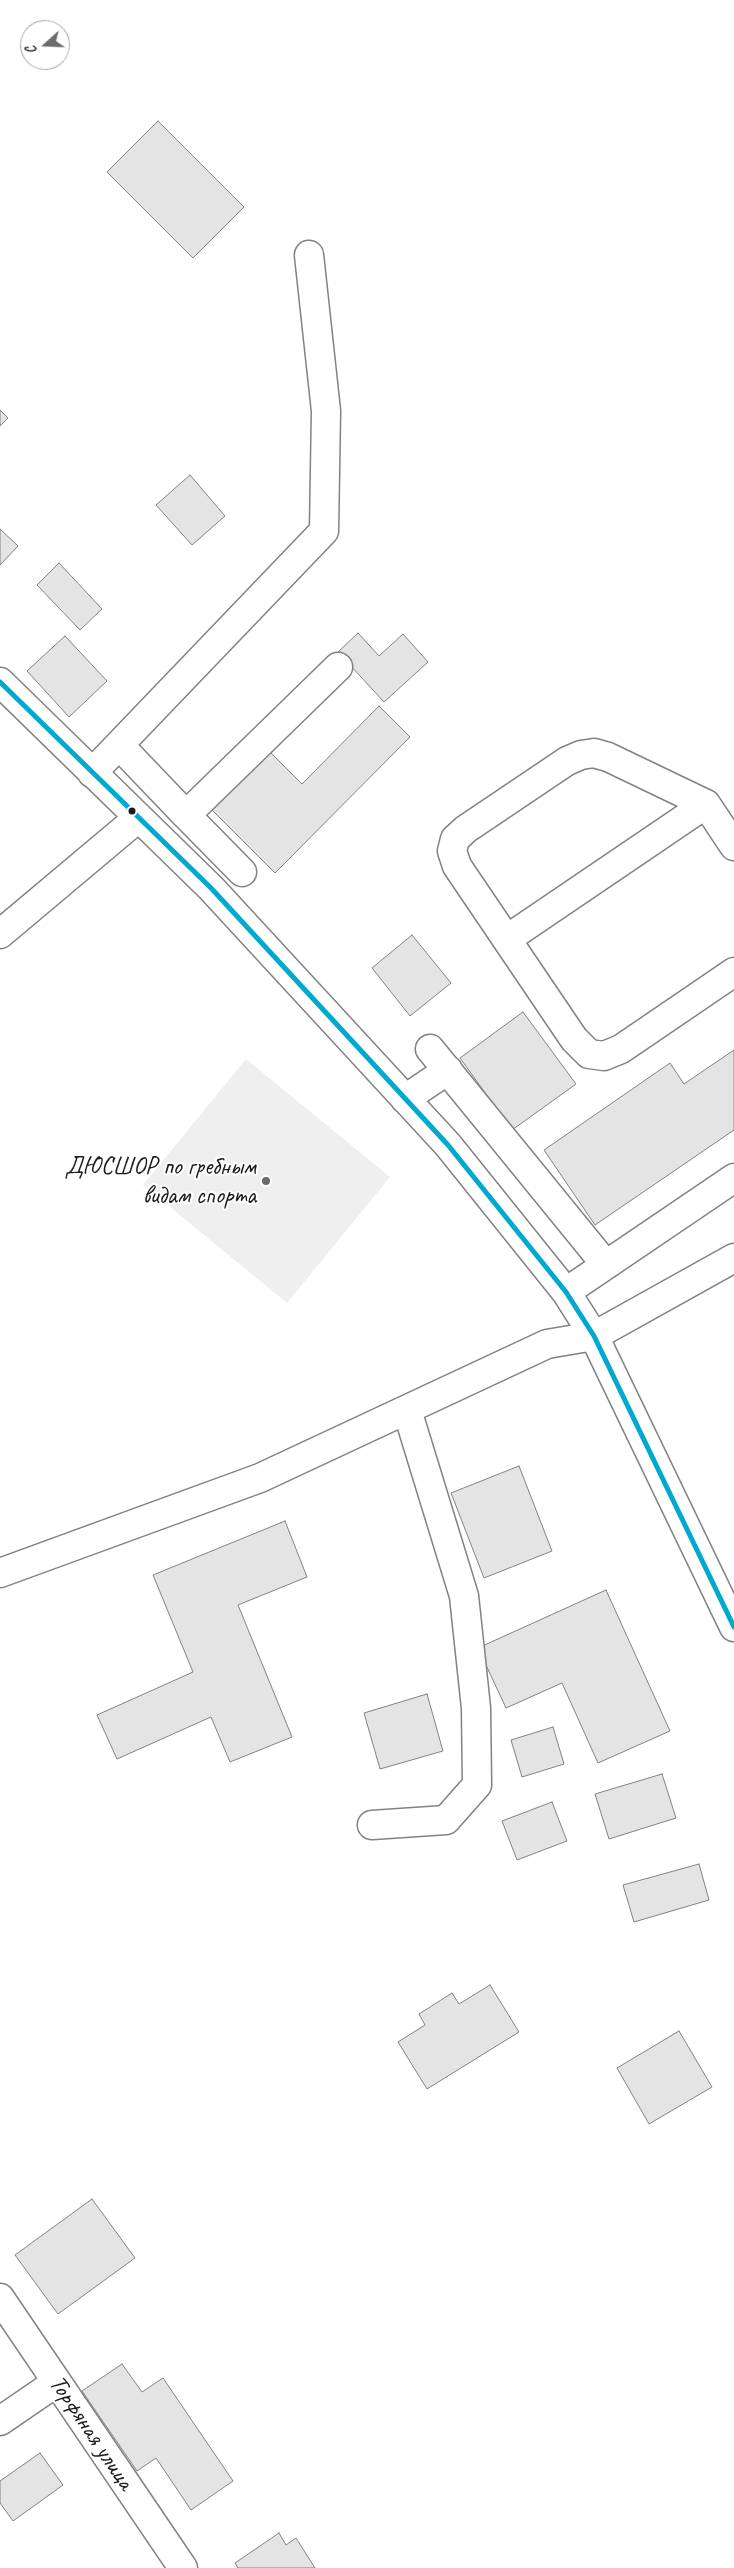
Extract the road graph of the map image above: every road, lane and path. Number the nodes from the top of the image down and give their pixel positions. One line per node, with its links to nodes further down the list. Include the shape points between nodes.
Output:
1 (309, 255): 4 (street, via 326,411 324,531)
2 (338, 667): 7 (street)
3 (0, 682): 5 (street)
4 (119, 745): 5 (street); 7 (street)
5 (92, 773): 8 (street)
6 (706, 804): 9 (street); 12 (street); 12 (street, via 608,757 581,754 466,829 455,839 452,851 457,866)
7 (186, 815): 10 (street)
8 (138, 818): 11 (street); 16 (street, via 211,888)
9 (734, 846)
10 (242, 872)
11 (0, 934)
12 (507, 939): 13 (street, via 574,1039 589,1054 604,1056 621,1049)
13 (734, 972)
14 (430, 1048): 15 (street)
15 (448, 1070): 16 (street); 19 (street)
16 (405, 1099): 20 (street, via 448,1145)
17 (734, 1178): 19 (street)
18 (734, 1258): 21 (street)
19 (606, 1265): 20 (street)
20 (566, 1292): 21 (street)
21 (594, 1336): 22 (street, via 547,1344); 24 (street)
22 (407, 1410): 23 (street, via 260,1478); 25 (street, via 464,1596 476,1708 477,1785 446,1820)
23 (0, 1573)
24 (734, 1627)
25 (372, 1825)
26 (0, 2298): 27 (street, Торфяная улица)
27 (57, 2382): 28 (street); 29 (street, Торфяная улица)
28 (0, 2421)
29 (183, 2568)

